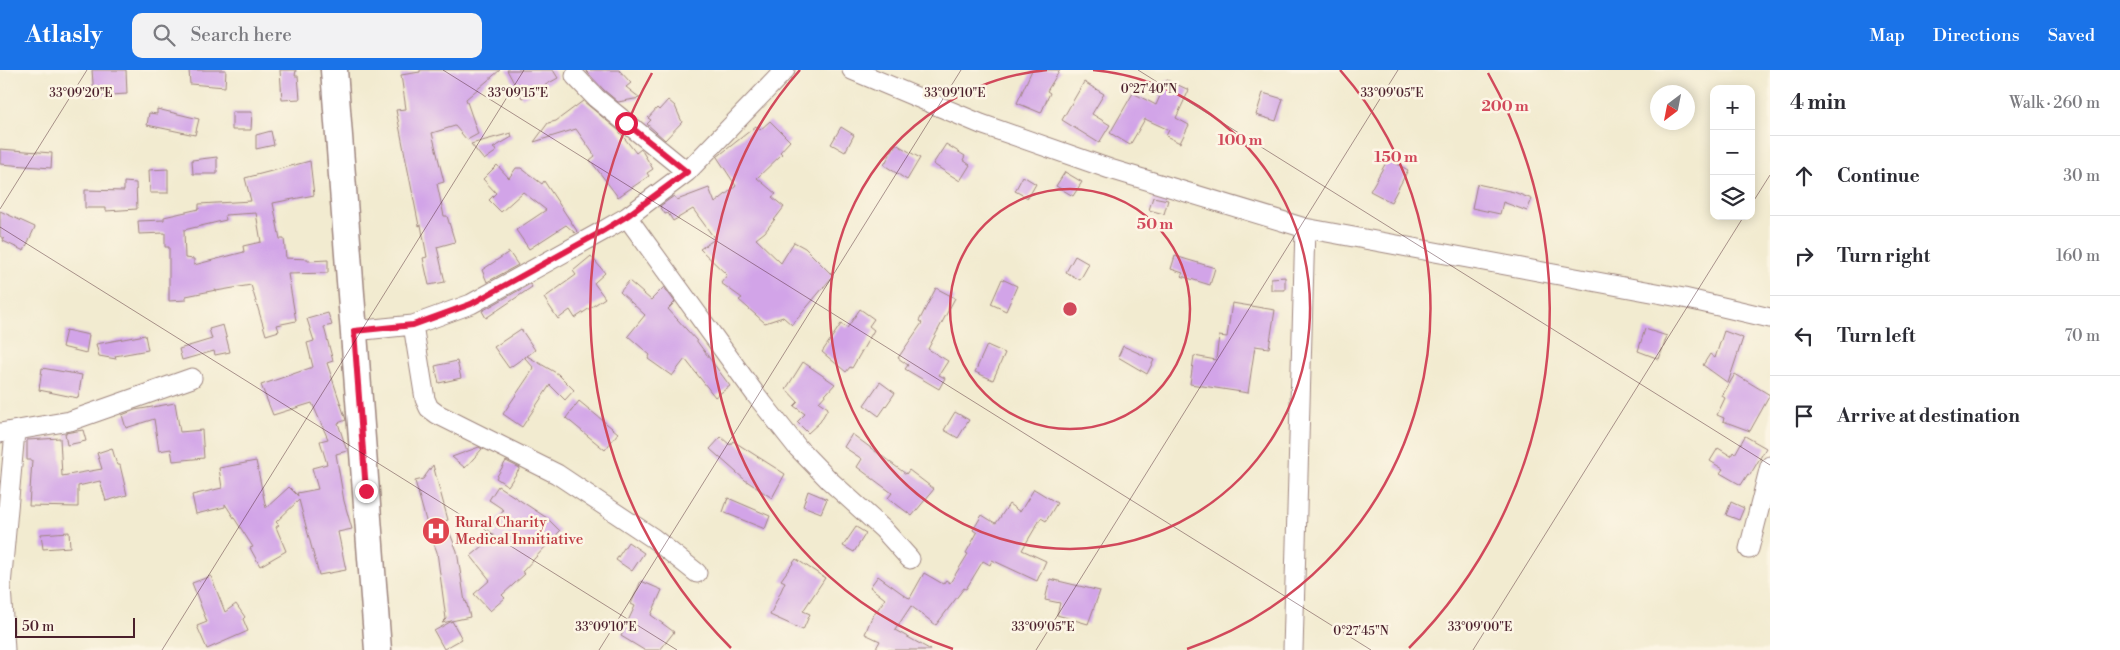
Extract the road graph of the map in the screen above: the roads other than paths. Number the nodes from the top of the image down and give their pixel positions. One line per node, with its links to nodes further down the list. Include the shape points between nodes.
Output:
1 (334, 70): 10 (main road)
2 (785, 70): 5 (street)
3 (852, 70): 7 (street, via 990,127)
4 (575, 76): 5 (street, via 596,98)
5 (687, 172): 6 (street)
6 (627, 216): 9 (street, via 471,304); 15 (street, via 798,448)
7 (1305, 228): 8 (street, via 1684,298); 19 (street)
8 (1770, 318)
9 (413, 325): 10 (street); 16 (street, via 429,408 557,474 653,538)
10 (354, 331): 18 (main road)
11 (192, 378): 12 (street, via 70,421)
12 (7, 432): 17 (street, via 1,586)
13 (1770, 466): 14 (street)
14 (1749, 549)
15 (910, 559)
16 (697, 573)
17 (5, 650)
18 (378, 650)
19 (1294, 650)

